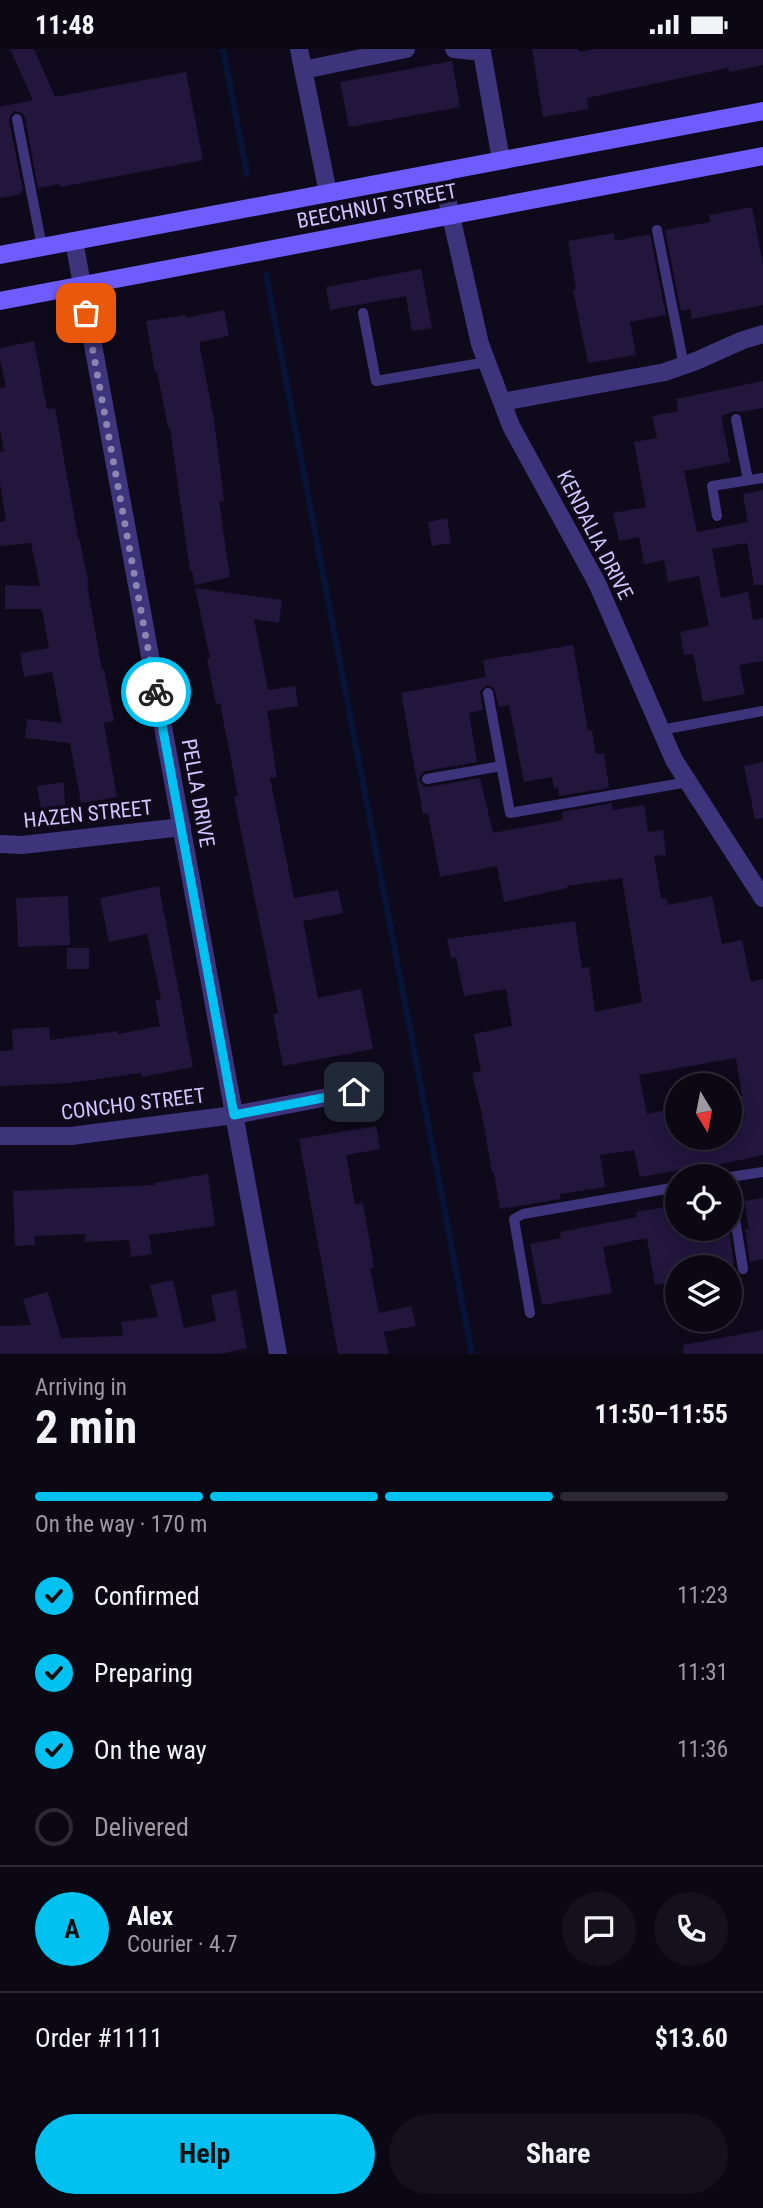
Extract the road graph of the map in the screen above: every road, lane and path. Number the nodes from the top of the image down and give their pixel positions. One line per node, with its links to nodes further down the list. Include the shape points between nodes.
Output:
1 (299, 49): 4 (street)
2 (406, 49): 4 (street)
3 (454, 49): 8 (street, via 482,52)
4 (303, 70): 10 (street)
5 (763, 111): 8 (main road, BEECHNUT STREET)
6 (17, 119): 14 (lane)
7 (763, 156): 11 (main road, BEECHNUT STREET)
8 (501, 160): 9 (main road, BEECHNUT STREET)
9 (441, 172): 10 (main road, BEECHNUT STREET); 11 (street, KENDALIA DRIVE)
10 (328, 193): 13 (main road, BEECHNUT STREET)
11 (450, 215): 16 (main road, BEECHNUT STREET); 20 (street, KENDALIA DRIVE)
12 (657, 230): 21 (lane)
13 (74, 241): 14 (main road, BEECHNUT STREET); 16 (street, PELLA DRIVE)
14 (42, 247): 15 (main road, BEECHNUT STREET)
15 (0, 255)
16 (81, 286): 17 (main road, BEECHNUT STREET); 33 (street, PELLA DRIVE)
17 (0, 301)
18 (363, 313): 20 (lane, via 376,381)
19 (763, 334): 21 (street)
20 (487, 362): 22 (street, KENDALIA DRIVE)
21 (684, 366): 22 (street)
22 (502, 402): 29 (street, KENDALIA DRIVE, via 597,583)
23 (736, 419): 25 (lane)
24 (763, 478): 25 (lane)
25 (748, 480): 26 (lane, via 712,486)
26 (717, 516)
27 (488, 693): 30 (lane)
28 (763, 711): 29 (lane)
29 (661, 730): 32 (street, KENDALIA DRIVE)
30 (501, 766): 31 (lane); 32 (lane, via 510,813)
31 (427, 779)
32 (688, 782): 35 (street, KENDALIA DRIVE)
33 (181, 827): 34 (street, HAZEN STREET); 37 (street, PELLA DRIVE)
34 (0, 844)
35 (763, 898)
36 (354, 1092): 37 (street, CONCHO STREET)
37 (234, 1115): 38 (street, CONCHO STREET, via 71,1136); 45 (street, PELLA DRIVE)
38 (0, 1136)
39 (763, 1171): 40 (lane)
40 (742, 1175)
41 (665, 1189): 44 (lane, via 514,1219)
42 (739, 1241): 43 (lane)
43 (743, 1269)
44 (530, 1313)
45 (278, 1354)

